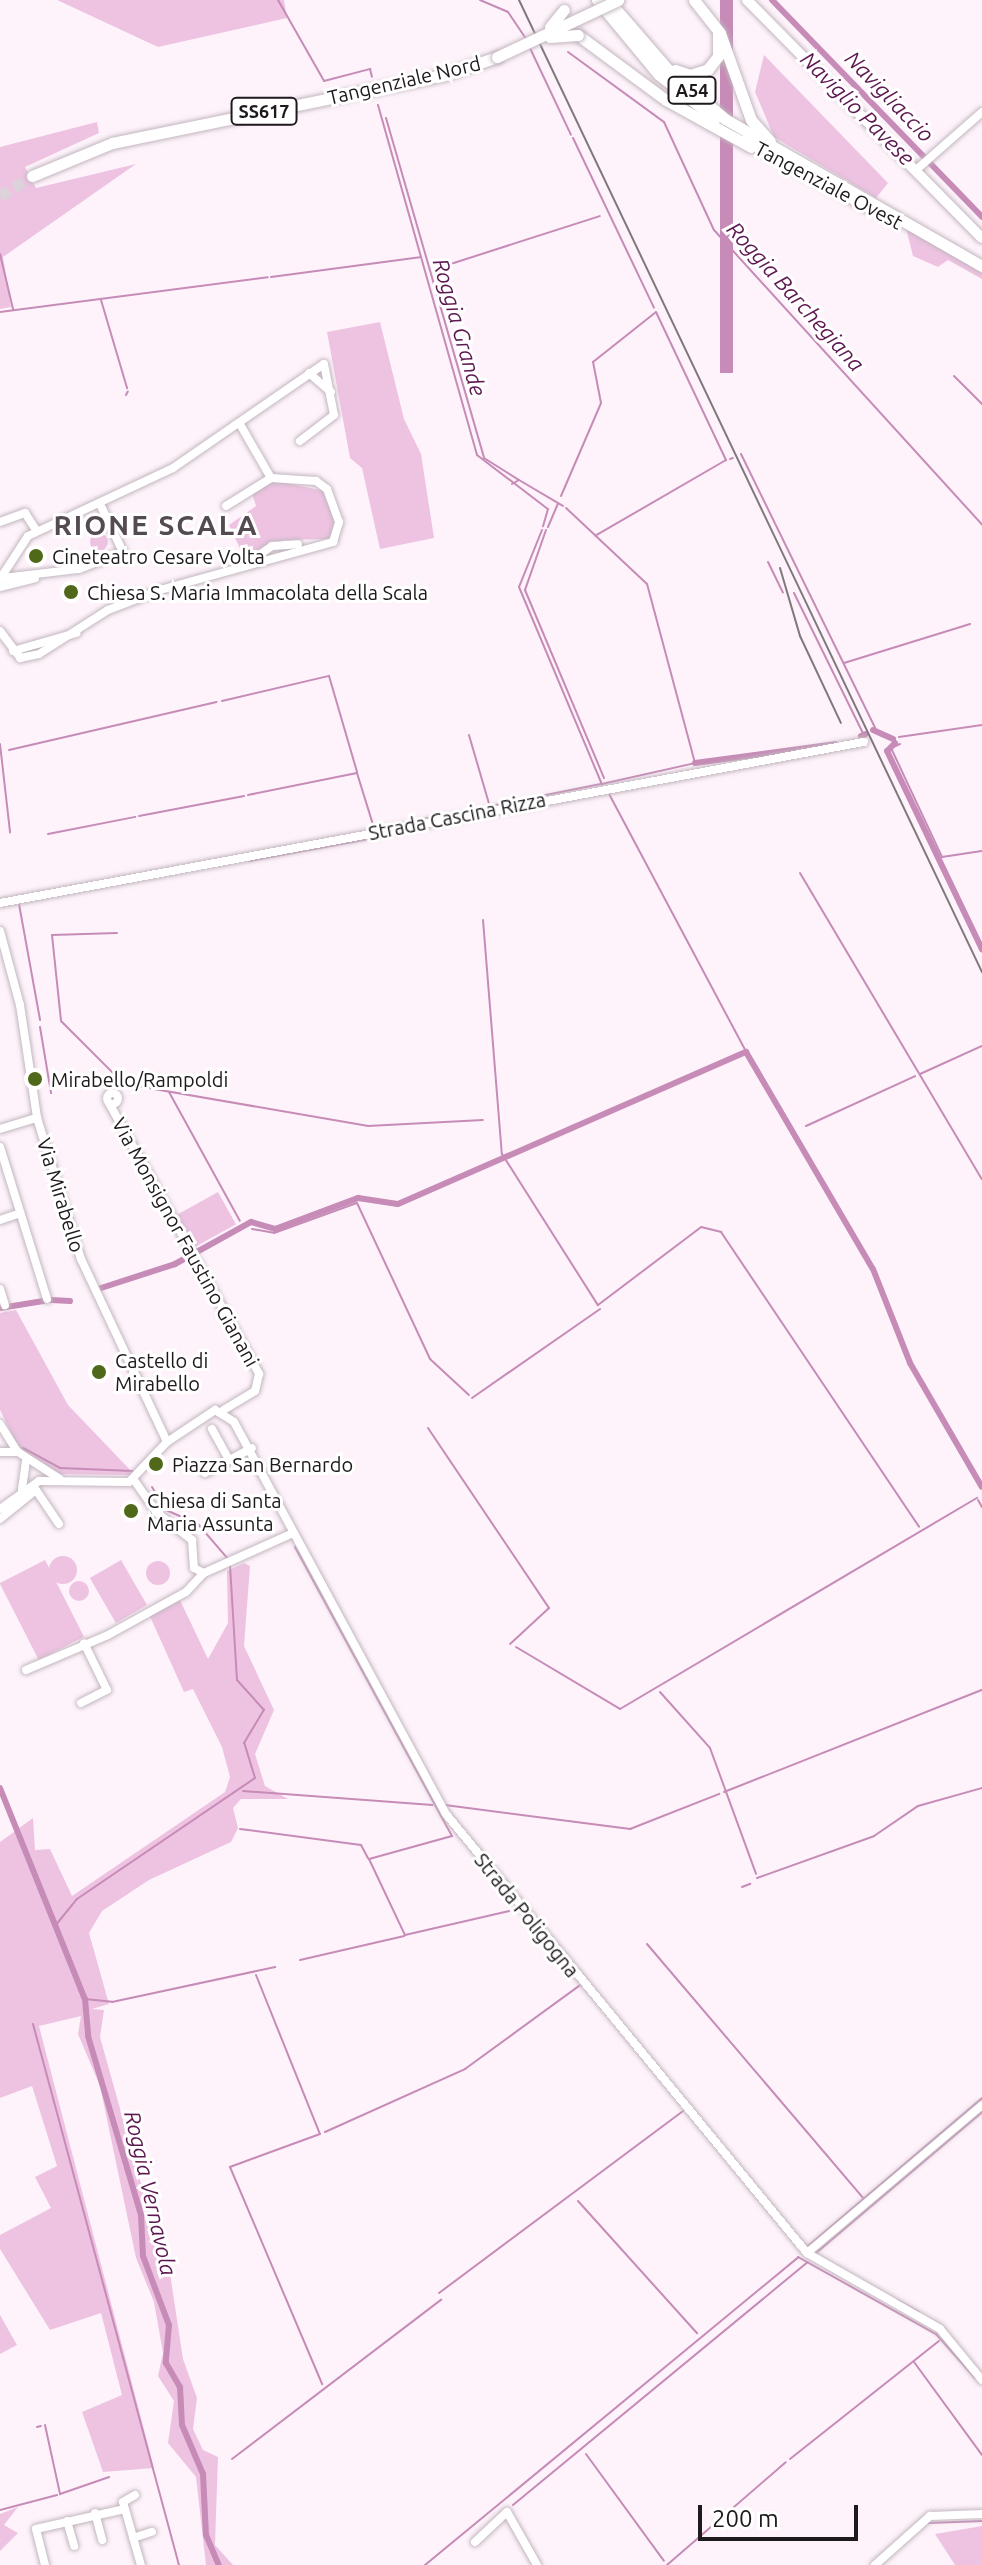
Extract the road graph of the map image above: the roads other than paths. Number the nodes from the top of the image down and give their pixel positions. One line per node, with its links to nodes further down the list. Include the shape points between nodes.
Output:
1 (588, 0): 10 (highway)
2 (597, 0): 10 (highway, Tangenziale Ovest / A54)
3 (608, 0): 9 (highway, Tangenziale Ovest / A54)
4 (618, 0): 11 (highway, SS617, bridge)
5 (694, 0): 8 (highway)
6 (747, 0): 15 (main road)
7 (565, 5): 11 (highway, bridge, via 556,24)
8 (711, 19): 9 (highway, via 718,56 696,75 673,69); 13 (highway, via 751,120)
9 (631, 28): 13 (highway, Tangenziale Ovest / A54, via 725,119)
10 (635, 49): 14 (highway, Tangenziale Ovest / A54, via 685,97)
11 (494, 58): 14 (highway, bridge, via 578,35 603,48 697,121); 16 (highway, Tangenziale Nord / SS617, via 112,143)
12 (982, 112): 15 (street)
13 (792, 156): 18 (highway, Tangenziale Ovest / A54)
14 (772, 157): 18 (highway, Tangenziale Ovest / A54)
15 (918, 168): 17 (main road)
16 (32, 176)
17 (982, 238)
18 (967, 257): 19 (highway, Tangenziale Ovest / A54)
19 (982, 266)
20 (309, 373): 21 (street); 21 (street, via 324,364); 22 (street)
21 (331, 392): 23 (street, via 334,415)
22 (241, 426): 24 (street); 25 (street)
23 (300, 441)
24 (271, 478): 26 (street); 30 (street, via 316,481 327,489 338,534 108,610 77,633 13,651)
25 (100, 504): 28 (street); 29 (street, via 123,552)
26 (226, 506)
27 (0, 522): 28 (street, via 25,513)
28 (36, 530): 29 (street)
29 (1, 582)
30 (0, 631)
31 (863, 742): 32 (street, Strada Cascina Rizza)
32 (0, 903)
33 (0, 931): 34 (street, Via Mirabello)
34 (11, 969): 35 (street); 37 (street, Via Mirabello)
35 (0, 971)
36 (109, 1103): 45 (street, Via Monsignor Faustino Gianani, via 259,1374 255,1391)
37 (37, 1118): 38 (street); 48 (street, Via Mirabello, via 91,1288)
38 (0, 1129)
39 (0, 1147): 40 (street)
40 (20, 1213): 41 (street); 43 (street)
41 (0, 1220)
42 (0, 1289): 44 (street)
43 (47, 1299)
44 (5, 1305)
45 (223, 1410): 48 (street); 49 (street, Strada Poligogna)
46 (0, 1424): 51 (street)
47 (212, 1429): 52 (street)
48 (167, 1442): 56 (street)
49 (252, 1448): 52 (street); 61 (street, Strada Poligogna)
50 (0, 1452): 51 (street)
51 (18, 1452): 53 (street)
52 (227, 1456): 54 (street)
53 (26, 1461): 55 (street); 57 (street)
54 (205, 1473)
55 (61, 1480): 56 (street); 57 (street)
56 (134, 1480): 62 (street, via 156,1512 192,1540)
57 (14, 1496): 58 (street); 59 (street); 60 (street, via 36,1490)
58 (0, 1509)
59 (0, 1519)
60 (59, 1524)
61 (293, 1533): 63 (street); 69 (street, Strada Poligogna, via 446,1814)
62 (194, 1568): 63 (street); 64 (street)
63 (204, 1573): 64 (street)
64 (195, 1585): 65 (street)
65 (84, 1643): 66 (street); 67 (street, via 107,1690)
66 (26, 1670)
67 (81, 1703)
68 (982, 2105): 69 (street)
69 (807, 2253): 70 (street, Strada Poligogna, via 940,2329)
70 (982, 2380)
71 (135, 2495): 72 (street, via 124,2499)
72 (125, 2509): 73 (street); 77 (street)
73 (95, 2513): 75 (street); 78 (street)
74 (982, 2514): 84 (street, via 930,2516)
75 (67, 2521): 80 (street); 81 (street, via 36,2529)
76 (152, 2532): 77 (street)
77 (133, 2538): 82 (street)
78 (102, 2540)
79 (475, 2542): 83 (street, via 507,2512)
80 (74, 2546)
81 (45, 2565)
82 (141, 2565)
83 (537, 2565)
84 (875, 2565)

